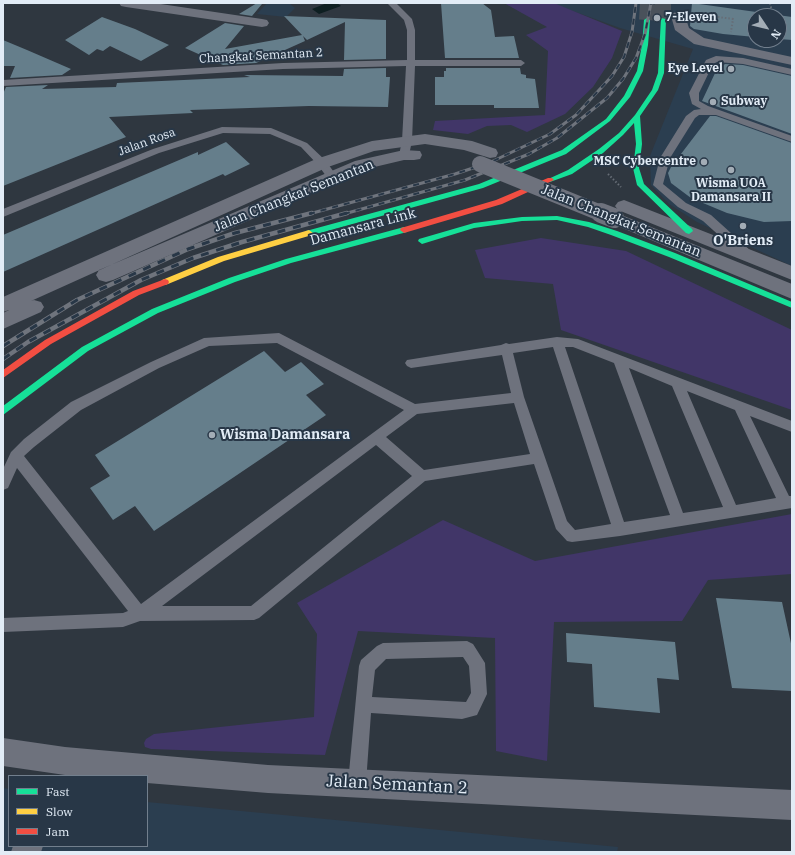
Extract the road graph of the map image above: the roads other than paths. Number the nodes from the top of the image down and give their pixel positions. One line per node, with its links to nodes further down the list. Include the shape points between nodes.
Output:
1 (126, 3): 6 (street)
2 (391, 3): 8 (lane, via 408,19 411,30)
3 (678, 16): 7 (street, via 682,30 699,41); 9 (highway, via 673,42)
4 (663, 19): 9 (highway, Damansara Link)
5 (647, 20): 35 (highway, Damansara Link, via 640,71 627,97 608,120 564,152 482,186 353,220 221,259 136,293 48,342)
6 (262, 23)
7 (792, 62)
8 (411, 63): 10 (lane, Changkat Semantan 2); 12 (lane, Changkat Semantan 2, via 225,69); 16 (lane)
9 (662, 63): 14 (highway, Damansara Link, via 655,90)
10 (521, 64)
11 (792, 72): 13 (lane, via 743,61 723,59 709,62 694,93 695,102)
12 (3, 83)
13 (721, 115): 15 (lane); 24 (lane, via 697,112 691,116 665,158 658,185 682,205 707,218)
14 (637, 116): 21 (highway, via 640,144 636,168 641,185); 25 (highway, Damansara Link, via 616,138 570,172 506,199 417,227)
15 (792, 139)
16 (406, 148): 17 (street, Jalan Changkat Semantan, via 372,146); 18 (street, Jalan Changkat Semantan); 19 (street, Jalan Changkat Semantan, bridge, via 485,158)
17 (322, 163): 18 (lane); 20 (lane, Jalan Rosa, via 304,145 271,131 222,130 156,151); 28 (street, Jalan Changkat Semantan)
18 (333, 178): 30 (street, Jalan Changkat Semantan, via 63,293)
19 (619, 212): 21 (street, Jalan Changkat Semantan); 27 (street, Jalan Changkat Semantan)
20 (3, 213)
21 (689, 231): 24 (street, Jalan Changkat Semantan)
22 (415, 242): 29 (highway, via 474,226 522,219 557,218 614,233)
23 (368, 249): 25 (highway)
24 (748, 255): 26 (street, Jalan Changkat Semantan)
25 (289, 262): 40 (highway, Damansara Link, via 232,280 155,311 85,349)
26 (792, 273)
27 (792, 292)
28 (3, 305)
29 (792, 305)
30 (3, 322)
31 (557, 342): 32 (lane); 33 (lane, via 574,342); 50 (lane)
32 (506, 348): 34 (lane); 37 (lane)
33 (619, 359): 36 (lane); 49 (lane)
34 (411, 363)
35 (3, 374)
36 (677, 382): 38 (lane); 48 (lane)
37 (518, 397): 39 (lane); 44 (lane)
38 (739, 406): 41 (lane); 47 (lane)
39 (414, 409): 42 (lane); 43 (lane, via 280,338 208,341 76,406)
40 (3, 411)
41 (792, 427)
42 (376, 437): 45 (lane); 51 (lane)
43 (16, 456): 46 (lane); 51 (lane)
44 (539, 458): 45 (lane); 50 (lane, via 561,526 572,536)
45 (422, 476): 51 (lane, via 254,612)
46 (3, 484)
47 (789, 503): 48 (lane)
48 (732, 512): 49 (lane)
49 (679, 520): 50 (lane)
50 (620, 530)
51 (140, 614): 52 (lane, via 123,620)
52 (4, 624)
53 (364, 704): 53 (lane, via 367,666 383,651 467,649 476,663 479,694 471,710 462,712); 56 (lane)
54 (3, 752): 55 (street, Jalan Semantan 2)
55 (61, 768): 56 (street, Jalan Semantan 2)
56 (357, 783): 57 (street, Jalan Semantan 2)
57 (792, 805)

